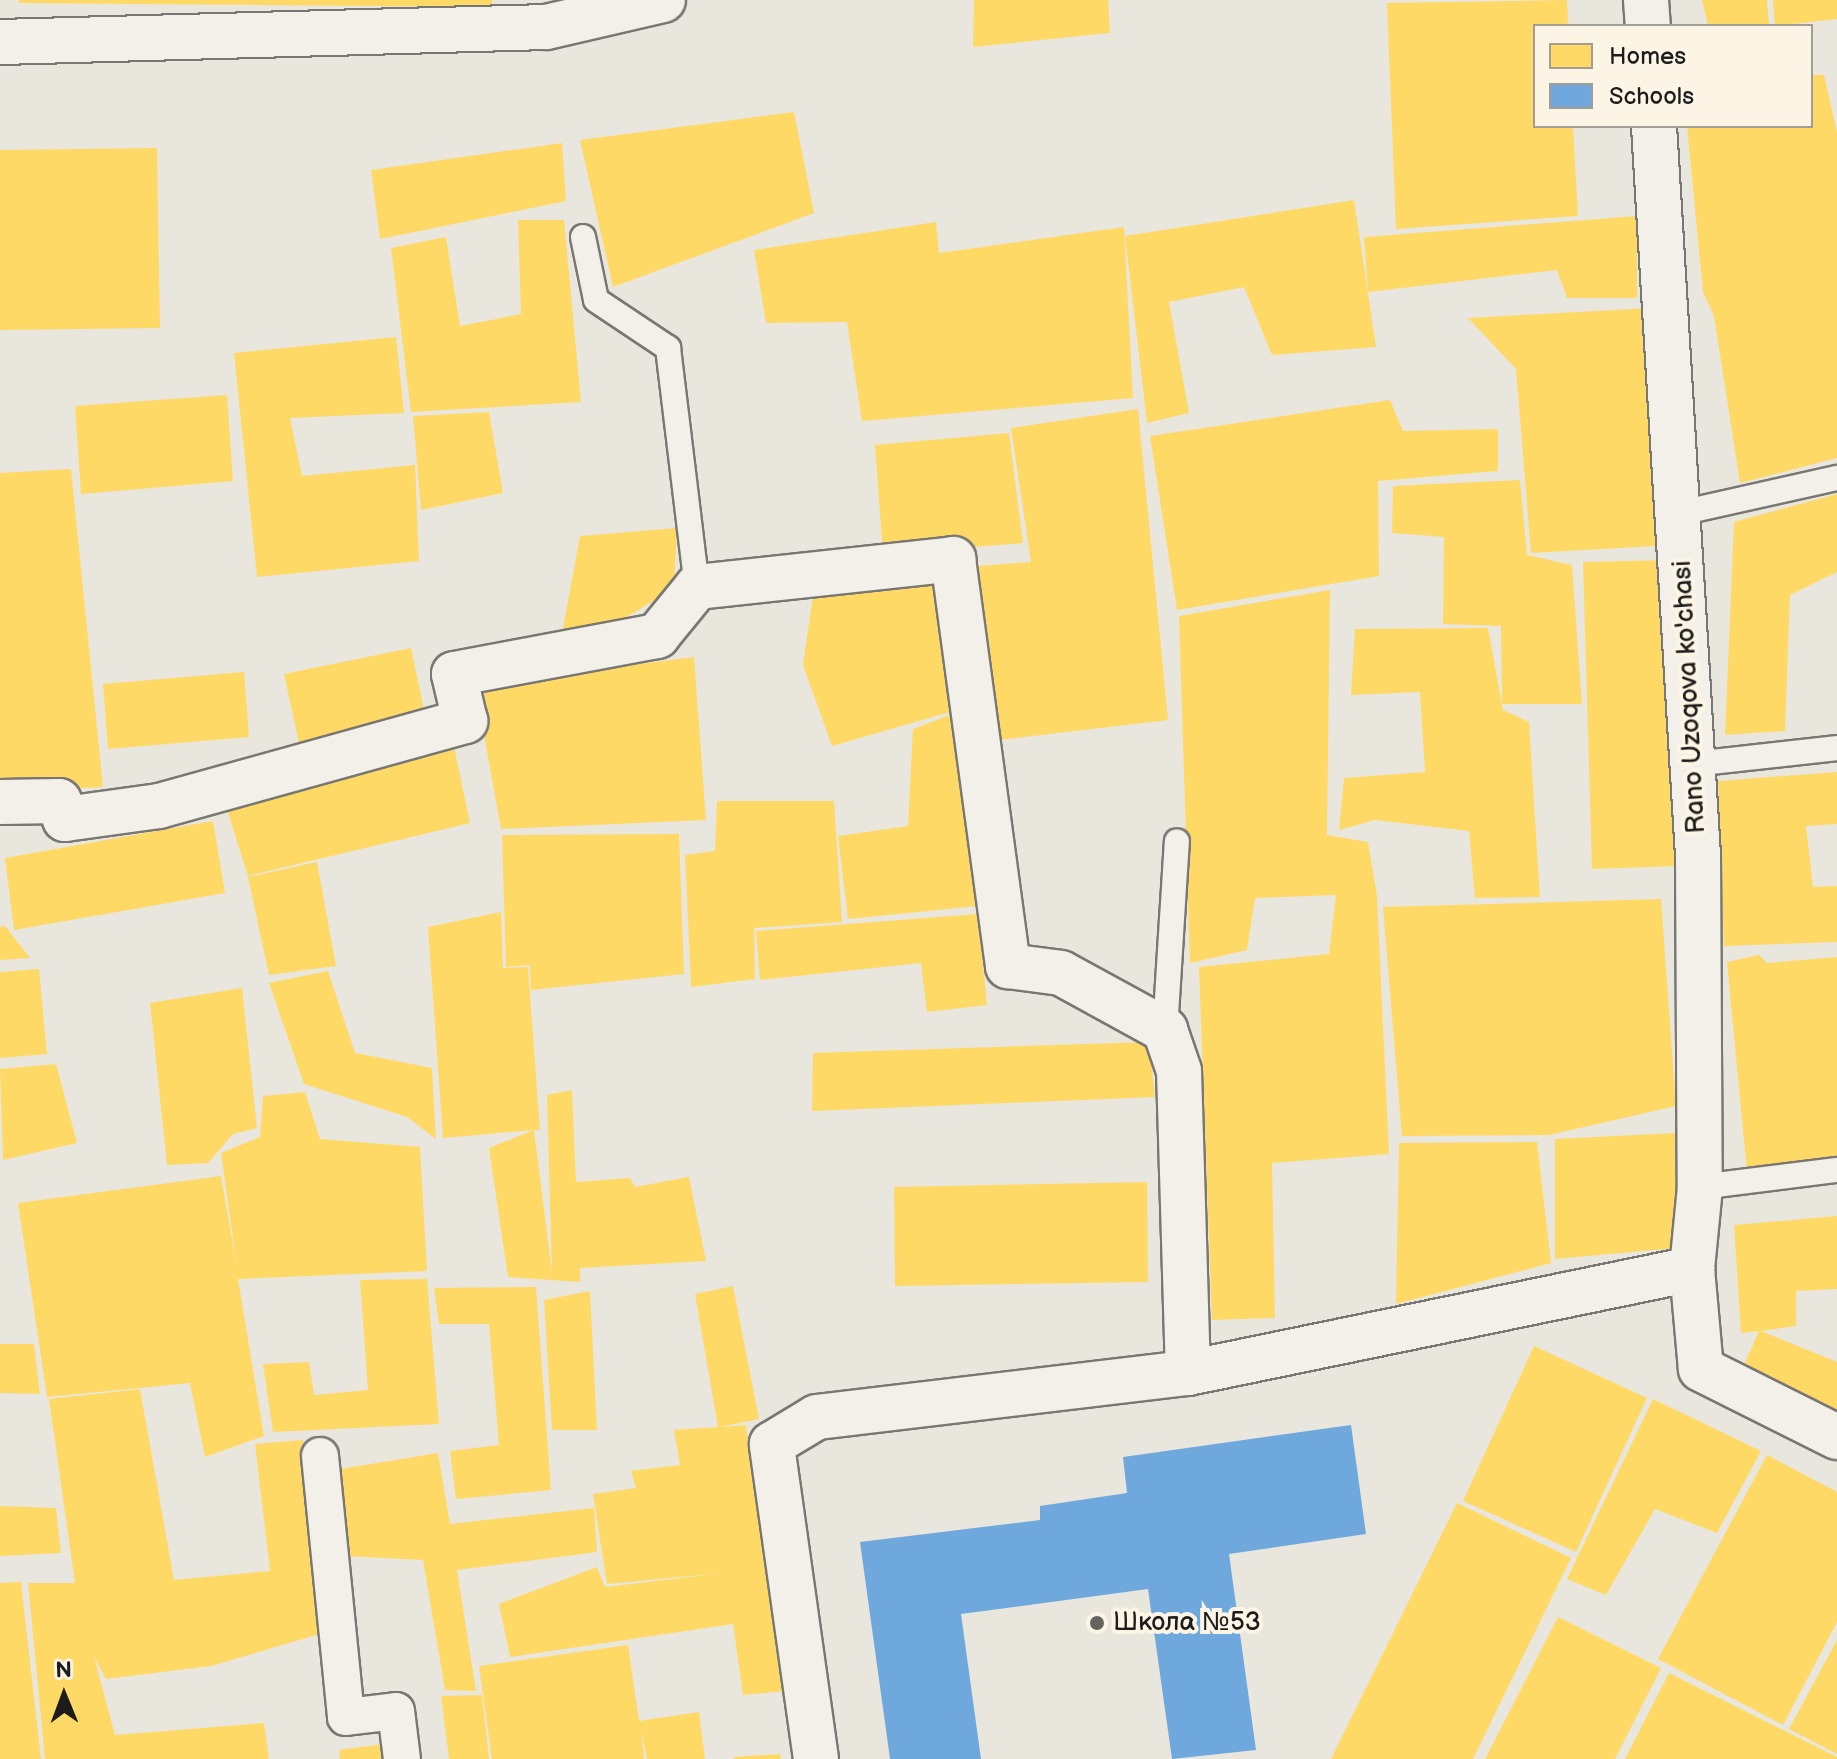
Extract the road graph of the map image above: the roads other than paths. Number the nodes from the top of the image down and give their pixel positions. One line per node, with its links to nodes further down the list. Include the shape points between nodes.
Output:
1 (663, 0): 4 (street, via 546,27)
2 (1646, 0): 3 (street)
3 (1648, 24)
4 (0, 42)
5 (1654, 128): 8 (street, Rano Uzoqova ko'chasi)
6 (583, 237): 9 (lane, via 596,300 668,348)
7 (1837, 478): 8 (lane)
8 (1680, 513): 11 (street, Rano Uzoqova ko'chasi)
9 (697, 587): 12 (street, via 657,636 454,674 465,721 159,806 65,819 59,801); 14 (street, via 953,559 1008,966 1061,973)
10 (1837, 748): 11 (lane)
11 (1693, 764): 16 (street, Rano Uzoqova ko'chasi)
12 (0, 802)
13 (1177, 841): 14 (lane)
14 (1165, 1030): 18 (street, via 1179,1071)
15 (1837, 1170): 16 (lane)
16 (1700, 1187): 17 (street, Rano Uzoqova ko'chasi)
17 (1692, 1269): 18 (street); 19 (street, Rano Uzoqova ko'chasi, via 1701,1369)
18 (1188, 1373): 22 (street, via 817,1417 772,1444)
19 (1837, 1437)
20 (320, 1456): 21 (street, via 346,1717 396,1711)
21 (402, 1759)
22 (816, 1759)

